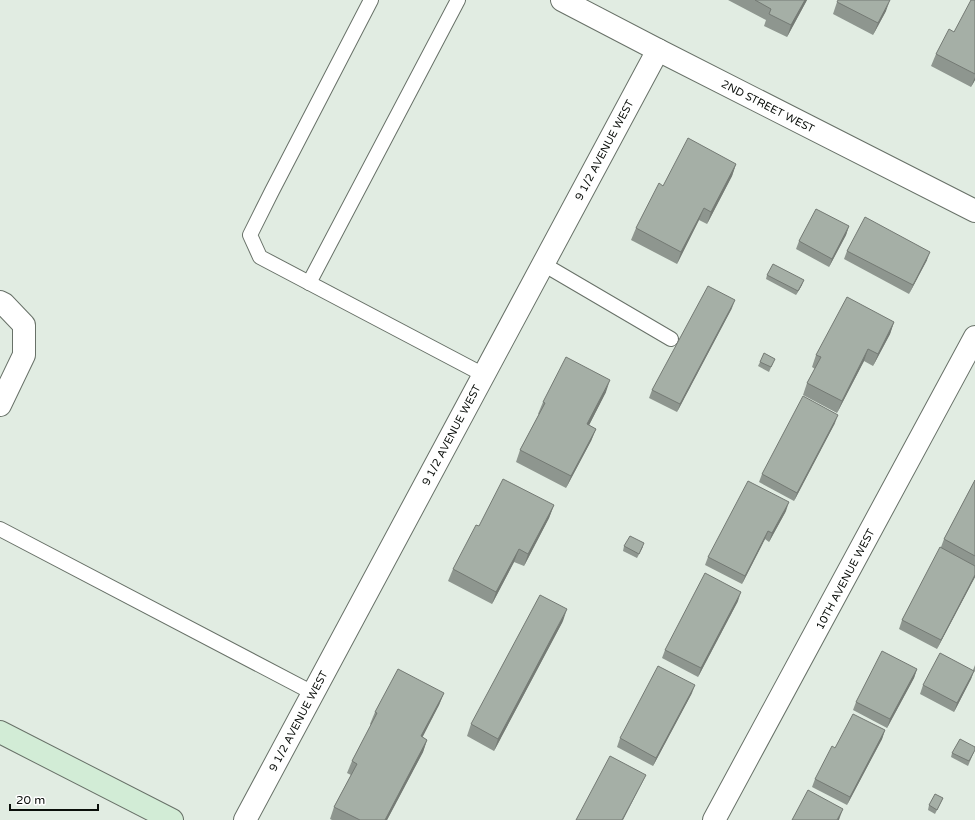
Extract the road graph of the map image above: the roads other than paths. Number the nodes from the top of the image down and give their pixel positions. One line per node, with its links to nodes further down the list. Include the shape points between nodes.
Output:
1 (372, 0): 7 (lane, via 250,235 260,257)
2 (458, 0): 7 (lane)
3 (562, 0): 4 (street, 2ND STREET WEST)
4 (658, 50): 5 (street, 2ND STREET WEST); 6 (street, 9 1/2 AVENUE WEST)
5 (975, 211)
6 (543, 264): 10 (lane); 11 (street, 9 1/2 AVENUE WEST)
7 (309, 283): 11 (lane)
8 (0, 302): 12 (street, via 24,325 24,355)
9 (975, 337): 18 (street, 10TH AVENUE WEST)
10 (671, 339)
11 (484, 375): 14 (street, 9 1/2 AVENUE WEST)
12 (0, 405)
13 (0, 529): 14 (lane)
14 (313, 693): 17 (street, 9 1/2 AVENUE WEST)
15 (0, 732): 16 (main road)
16 (172, 820)
17 (245, 820)
18 (714, 820)

